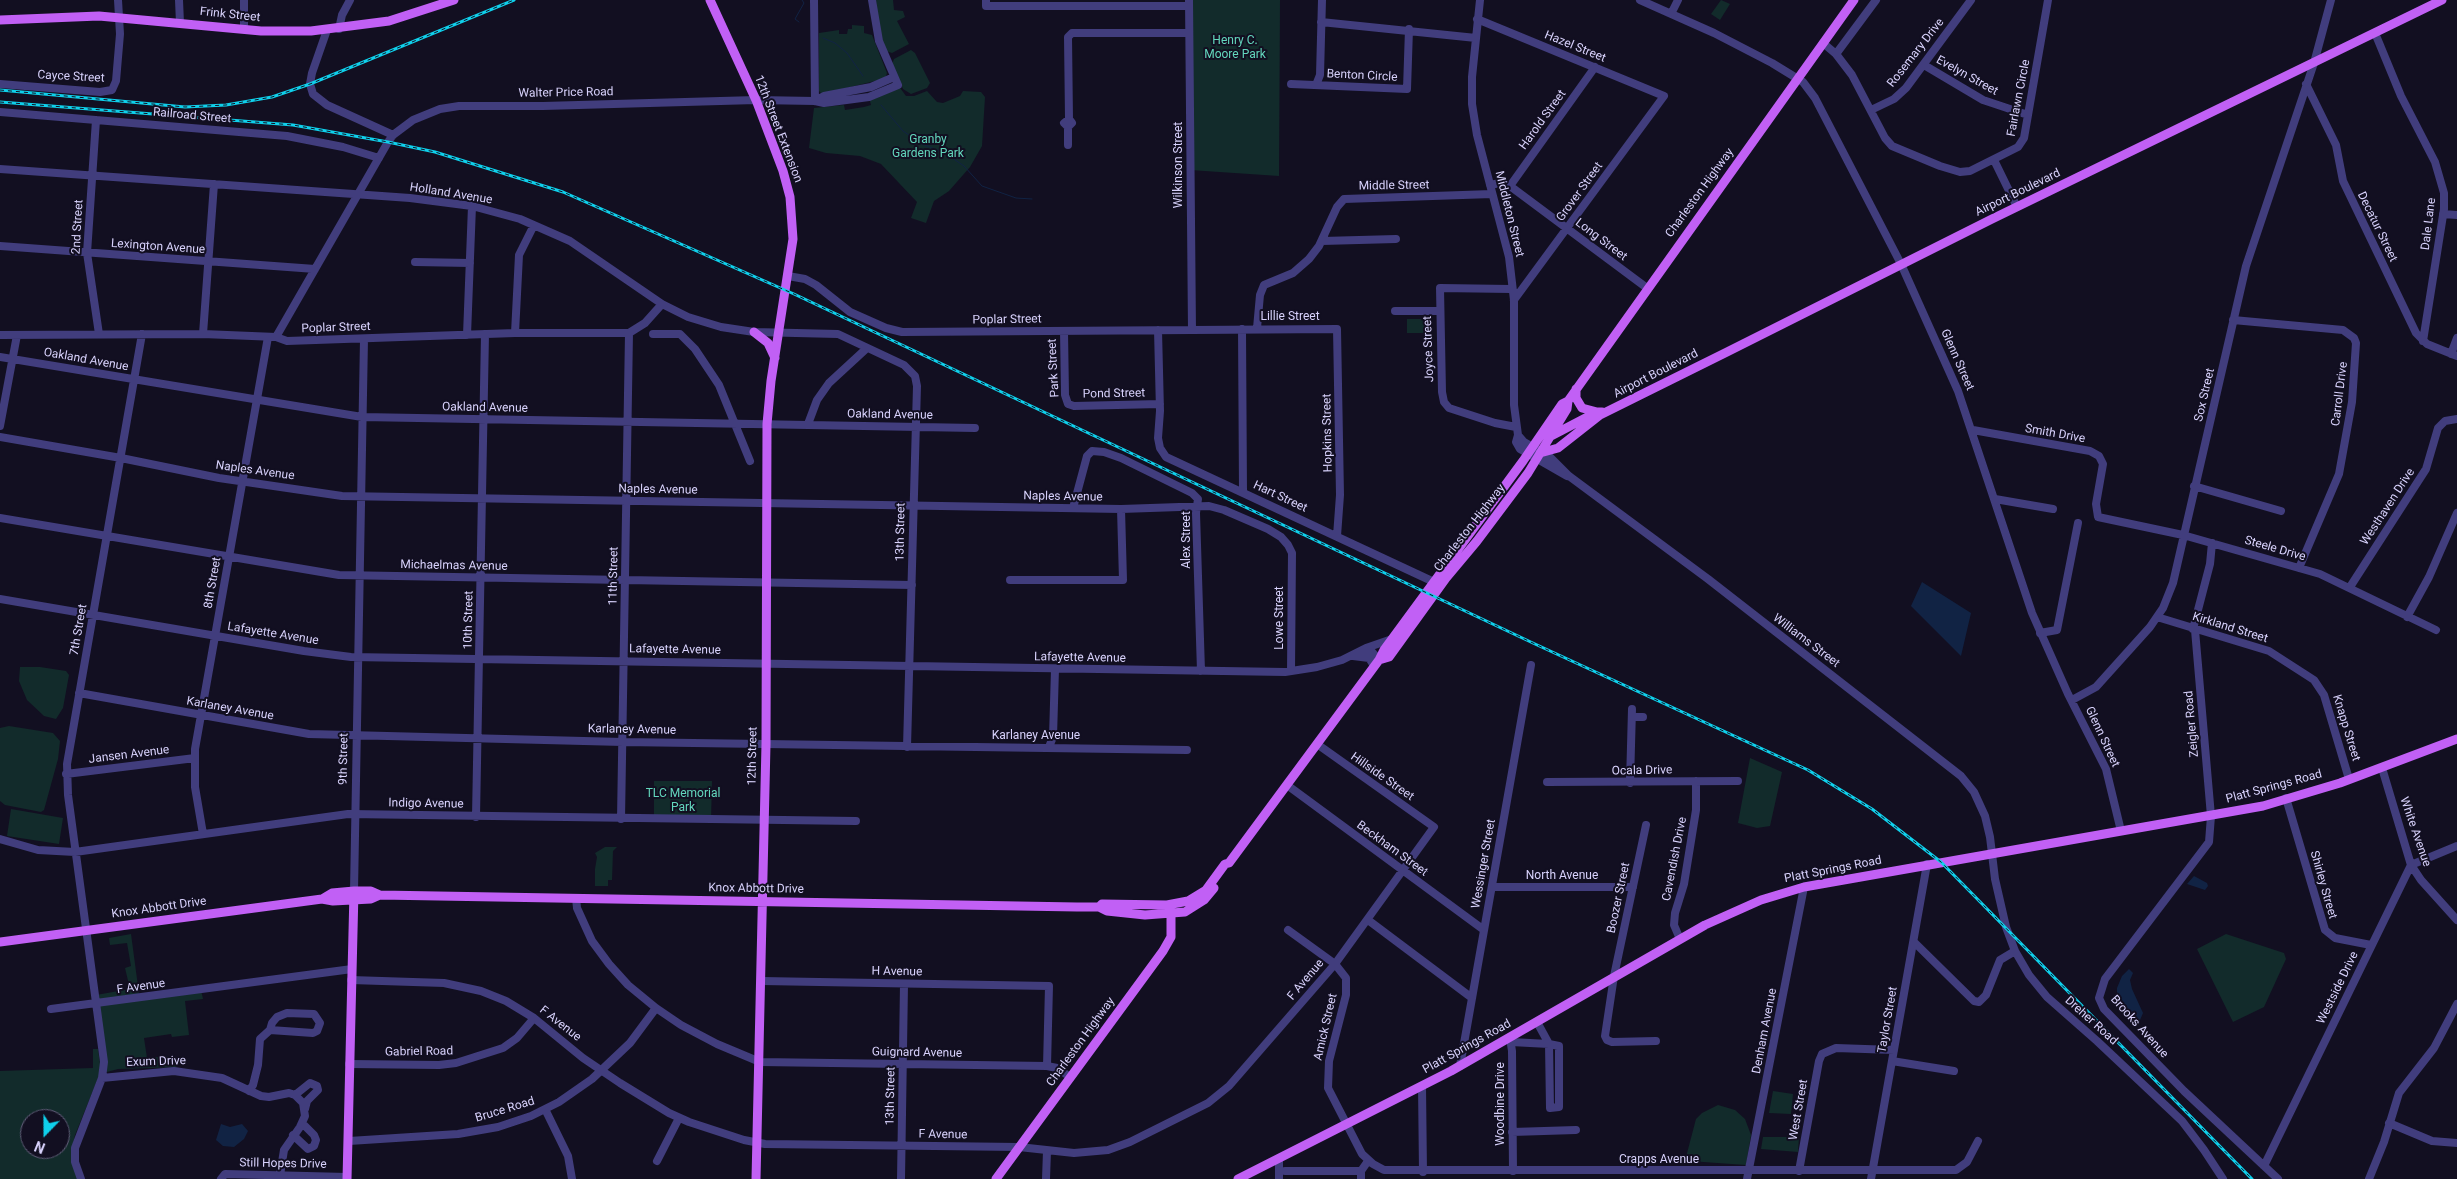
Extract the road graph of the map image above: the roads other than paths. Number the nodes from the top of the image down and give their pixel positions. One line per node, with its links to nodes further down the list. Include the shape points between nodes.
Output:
1 (118, 0): 22 (street, Cayce Street)
2 (179, 0): 26 (street)
3 (244, 0): 27 (street)
4 (350, 0): 28 (street)
5 (454, 0): 28 (main road, Frink Street, via 390,21)
6 (710, 0): 46 (main road, 12th Street Extension)
7 (814, 0): 47 (street)
8 (872, 0): 39 (street, via 879,41)
9 (986, 0): 20 (street, via 986,6)
10 (1322, 0): 25 (street, Benton Circle)
11 (1480, 0): 23 (street, Middleton Street)
12 (1640, 0): 21 (street, Glenn Street)
13 (1678, 0): 21 (street)
14 (1854, 0): 34 (main road, Charleston Highway)
15 (1876, 0): 35 (street)
16 (1971, 0): 37 (street, Rosemary Drive)
17 (2048, 0): 50 (street, Fairlawn Circle)
18 (2331, 0): 36 (street, Sox Street)
19 (2442, 0): 31 (main road, Airport Boulevard)
20 (1189, 3): 32 (street, Wilkinson Street)
21 (1671, 14): 40 (street, Glenn Street, via 1748,50)
22 (120, 17): 24 (main road, Frink Street); 26 (main road, Frink Street); 41 (street, Cayce Street, via 115,85 108,92)
23 (1477, 19): 33 (street, Middleton Street); 38 (street, Hazel Street)
24 (0, 20)
25 (1321, 22): 29 (street); 44 (street, Benton Circle, via 1320,75)
26 (180, 23): 27 (main road, Frink Street)
27 (244, 29): 30 (main road, Frink Street)
28 (339, 29): 30 (main road, Frink Street)
29 (1409, 29): 33 (street); 44 (street, Benton Circle, via 1407,89)
30 (327, 30): 52 (street, via 312,73 310,84 313,94 323,103)
31 (2375, 33): 36 (main road, Airport Boulevard); 65 (street, Dale Lane, via 2404,102 2439,172 2444,193)
32 (1189, 34): 53 (street, via 1072,33 1068,37); 90 (street, Wilkinson Street)
33 (1476, 38): 59 (street, Middleton Street, via 1472,104)
34 (1823, 44): 35 (street, Fairlawn Circle); 40 (main road, Charleston Highway)
35 (1836, 54): 48 (street, Fairlawn Circle)
36 (2314, 62): 43 (street, Sox Street); 64 (main road, Airport Boulevard)
37 (1924, 65): 48 (street, Rosemary Drive, via 1898,95); 50 (street, Evelyn Street, via 1983,100)
38 (1595, 67): 45 (street, Hazel Street); 60 (street, Harold Street)
39 (894, 77): 47 (street, via 871,87); 47 (street, Walter Price Road, via 898,85 874,95 857,100)
40 (1798, 79): 76 (street, Glenn Street, via 1815,98); 79 (main road, Charleston Highway)
41 (0, 84)
42 (1291, 84): 44 (street, Benton Circle)
43 (2306, 84): 85 (street, Sox Street, via 2251,245); 107 (street, Decatur Street, via 2336,145 2343,181)
44 (1316, 85)
45 (1664, 96): 68 (street, Grover Street)
46 (756, 100): 47 (street, Walter Price Road); 52 (street, Walter Price Road, via 459,106 413,120); 78 (main road, 12th Street Extension, via 790,198 793,240)
47 (814, 101)
48 (1871, 110): 55 (street, Fairlawn Circle, via 1888,142 1921,159 1960,172)
49 (0, 112): 51 (street, Railroad Street)
50 (2028, 115): 55 (street, Fairlawn Circle, via 2022,144)
51 (96, 120): 54 (street, Railroad Street, via 304,138); 57 (street, 2nd Street)
52 (393, 135): 54 (street, Walter Price Road)
53 (1068, 145)
54 (379, 158): 61 (street, Walter Price Road)
55 (1994, 160): 64 (street)
56 (0, 169): 57 (street, Holland Avenue)
57 (92, 176): 58 (street, Holland Avenue); 72 (street, 2nd Street)
58 (214, 184): 61 (street, Holland Avenue); 73 (street)
59 (1490, 185): 60 (street); 62 (street, Middleton Street)
60 (1510, 186): 68 (street, Long Street)
61 (358, 194): 63 (street, Holland Avenue); 77 (street, 8th Street)
62 (1492, 194): 70 (street, Middle Street, via 1349,198 1337,207); 80 (street, Middleton Street, via 1508,252)
63 (472, 206): 67 (street, Holland Avenue); 75 (street)
64 (2017, 207): 76 (main road, Airport Boulevard)
65 (2443, 214): 66 (street); 107 (street, Dale Lane)
66 (2457, 215)
67 (534, 225): 82 (street, Holland Avenue, via 578,245); 93 (street, via 519,255)
68 (1567, 229): 79 (street, Long Street); 81 (street, Grover Street)
69 (1396, 239): 70 (street)
70 (1322, 241): 86 (street, Middle Street, via 1298,270 1264,285 1260,294)
71 (0, 246): 72 (street, Lexington Avenue)
72 (87, 253): 73 (street, Lexington Avenue); 95 (street, 2nd Street)
73 (208, 262): 77 (street, Lexington Avenue); 97 (street)
74 (415, 262): 75 (street)
75 (470, 263): 103 (street)
76 (1901, 264): 120 (main road, Airport Boulevard); 131 (street, Glenn Street)
77 (315, 269): 104 (street, 8th Street)
78 (788, 276): 91 (street, Poplar Street, via 805,279 850,312 897,332); 100 (main road, 12th Street Extension)
79 (1647, 288): 114 (main road, Charleston Highway)
80 (1511, 289): 81 (street, Middleton Street); 84 (street, Joyce Street, via 1440,288)
81 (1514, 300): 132 (street, Middleton Street, via 1513,396)
82 (662, 304): 92 (street, Holland Avenue, via 703,322); 94 (street, via 645,323)
83 (1395, 311): 84 (street)
84 (1439, 311): 132 (street, Joyce Street, via 1444,402 1454,410)
85 (2233, 320): 139 (street, Sox Street); 162 (street, Carroll Drive, via 2343,330 2356,343 2352,402 2339,474)
86 (1257, 328): 87 (street, Lillie Street); 88 (street, Lillie Street)
87 (1242, 329): 90 (street, Poplar Street); 140 (street)
88 (1337, 329): 158 (street, Hopkins Street, via 1340,495)
89 (1158, 330): 90 (street, Poplar Street); 91 (street, Poplar Street); 118 (street)
90 (1192, 330)
91 (1064, 331): 117 (street, Park Street, via 1065,395)
92 (754, 332): 100 (street, Holland Avenue); 111 (main road, via 768,343)
93 (515, 333): 94 (street, Poplar Street); 98 (street, Poplar Street)
94 (629, 333): 124 (street, 11th Street)
95 (99, 334): 96 (street, Poplar Street); 102 (street, Poplar Street)
96 (142, 334): 97 (street, Poplar Street); 113 (street, 7th Street)
97 (203, 334): 104 (street, Poplar Street)
98 (485, 334): 103 (street, Poplar Street); 123 (street, 10th Street)
99 (653, 334): 125 (street, via 675,333 685,337 719,385)
100 (778, 334): 108 (street, Holland Avenue, via 838,334); 111 (main road, 12th Street)
101 (0, 335): 102 (street, Poplar Street)
102 (16, 335): 112 (street)
103 (466, 335): 106 (street, Poplar Street)
104 (272, 337): 106 (street, Poplar Street, via 287,341); 115 (street, 8th Street)
105 (2457, 338): 109 (street)
106 (364, 339): 121 (street, 9th Street)
107 (2423, 342): 109 (street)
108 (867, 348): 127 (street, via 850,361 822,392); 129 (street, 13th Street, via 912,372 917,386)
109 (2454, 355)
110 (0, 357): 112 (street, Oakland Avenue)
111 (775, 358): 126 (main road, 12th Street)
112 (12, 359): 113 (street, Oakland Avenue); 128 (street)
113 (134, 380): 115 (street, Oakland Avenue); 136 (street, 7th Street)
114 (1576, 389): 116 (main road, Charleston Highway); 119 (main road, via 1576,398 1582,408)
115 (257, 400): 121 (street, Oakland Avenue); 138 (street, 8th Street)
116 (1568, 401): 133 (main road, Charleston Highway, via 1567,409); 135 (main road, Charleston Highway, via 1562,404)
117 (1068, 404): 118 (street, Pond Street)
118 (1160, 404): 140 (street, Hart Street, via 1158,438 1162,453)
119 (1597, 412): 120 (main road, Airport Boulevard); 133 (main road, Airport Boulevard)
120 (1608, 412): 135 (main road, Airport Boulevard, via 1558,448)
121 (362, 417): 123 (street, Oakland Avenue); 141 (street, 9th Street)
122 (2457, 418): 170 (street, Westhaven Drive, via 2445,421 2438,428 2426,469)
123 (484, 419): 124 (street, Oakland Avenue); 143 (street, 10th Street)
124 (627, 422): 125 (street, Oakland Avenue); 144 (street, 11th Street)
125 (736, 424): 126 (street, Oakland Avenue); 137 (street)
126 (767, 424): 127 (street, Oakland Avenue); 145 (main road, 12th Street)
127 (808, 424): 129 (street, Oakland Avenue)
128 (0, 426)
129 (915, 427): 130 (street, Oakland Avenue); 147 (street, 13th Street)
130 (975, 428)
131 (1973, 430): 142 (street, Glenn Street); 153 (street, Smith Drive, via 2090,451 2099,456 2103,464 2096,504)
132 (1517, 431): 135 (street, Middleton Street, via 1516,442 1520,449)
133 (1550, 436): 135 (main road, Airport Boulevard)
134 (0, 437): 136 (street, Naples Avenue)
135 (1537, 455): 168 (main road, Charleston Highway); 186 (main road, Charleston Highway, via 1500,511 1389,657); 229 (street, Williams Street, via 1708,579 1961,776 1981,806)
136 (121, 458): 138 (street, Naples Avenue); 157 (street, 7th Street)
137 (750, 461)
138 (241, 481): 141 (street, Naples Avenue); 160 (street, 8th Street)
139 (2194, 486): 151 (street); 156 (street, Sox Street)
140 (1243, 492): 158 (street, Hart Street)
141 (361, 497): 143 (street, Naples Avenue); 163 (street, 9th Street)
142 (1995, 498): 150 (street); 177 (street, Glenn Street)
143 (482, 499): 144 (street, Naples Avenue); 164 (street, 10th Street)
144 (626, 501): 145 (street, Naples Avenue); 166 (street, 11th Street)
145 (766, 503): 147 (street, Naples Avenue); 167 (main road, 12th Street)
146 (1198, 505): 148 (street, Alex Street, via 1198,499 1192,493 1121,458 1092,451 1087,456); 149 (street, Naples Avenue); 161 (street, Naples Avenue, via 1224,510 1277,534 1292,553); 190 (street, Alex Street)
147 (913, 507): 148 (street, Naples Avenue); 169 (street, 13th Street)
148 (1072, 508): 149 (street, Naples Avenue)
149 (1121, 509): 165 (street, via 1122,580)
150 (2053, 509)
151 (2280, 511)
152 (2457, 514): 174 (street, via 2429,577)
153 (2098, 517): 156 (street, Steele Drive)
154 (0, 518): 157 (street, Michaelmas Avenue)
155 (2078, 523): 177 (street, via 2057,630)
156 (2183, 535): 159 (street, Steele Drive); 173 (street, Sox Street, via 2173,583)
157 (107, 536): 160 (street, Michaelmas Avenue); 172 (street, 7th Street)
158 (1337, 536): 168 (street, Hart Street)
159 (2212, 544): 162 (street, Steele Drive); 175 (street, Zeigler Road)
160 (229, 557): 163 (street, Michaelmas Avenue, via 320,573); 178 (street, 8th Street)
161 (1292, 565): 191 (street, Lowe Street)
162 (2300, 568): 170 (street, Steele Drive)
163 (360, 575): 164 (street, Michaelmas Avenue); 182 (street, 9th Street)
164 (482, 578): 166 (street, Michaelmas Avenue); 183 (street, 10th Street)
165 (1010, 580)
166 (625, 581): 167 (street, Michaelmas Avenue); 184 (street, 11th Street)
167 (768, 582): 169 (street, Michaelmas Avenue); 185 (main road, 12th Street)
168 (1434, 582): 179 (main road, Charleston Highway)
169 (912, 585): 188 (street, 13th Street)
170 (2350, 587): 174 (street, Steele Drive)
171 (0, 599): 172 (street, Lafayette Avenue)
172 (93, 615): 178 (street, Lafayette Avenue); 193 (street, 7th Street)
173 (2157, 617): 175 (street, Kirkland Street); 194 (street, Sox Street, via 2096,687)
174 (2406, 617): 176 (street, Steele Drive)
175 (2194, 630): 192 (street, Kirkland Street, via 2274,653); 218 (street, Zeigler Road)
176 (2436, 630)
177 (2040, 632): 194 (street, Glenn Street)
178 (216, 636): 182 (street, Lafayette Avenue); 195 (street, 8th Street)
179 (1392, 639): 180 (street, Lafayette Avenue); 186 (main road, Charleston Highway)
180 (1363, 650): 181 (street, Lafayette Avenue); 186 (street, via 1372,652)
181 (1353, 656): 186 (street); 191 (street, Lafayette Avenue, via 1317,668)
182 (358, 657): 183 (street, Lafayette Avenue); 197 (street, 9th Street)
183 (480, 658): 184 (street, Lafayette Avenue); 198 (street, 10th Street)
184 (623, 660): 185 (street, Lafayette Avenue); 200 (street, 11th Street)
185 (767, 663): 188 (street, Lafayette Avenue); 201 (main road, 12th Street)
186 (1377, 663): 202 (main road, Charleston Highway)
187 (1531, 665): 233 (street, Wessinger Street)
188 (910, 666): 189 (street, Lafayette Avenue); 203 (street, 13th Street)
189 (1055, 669): 190 (street, Lafayette Avenue); 204 (street, via 1052,737)
190 (1201, 671): 191 (street, Lafayette Avenue)
191 (1291, 671)
192 (2318, 685): 209 (street, Knapp Street, via 2324,695)
193 (79, 693): 195 (street, Karlaney Avenue); 208 (street, 7th Street)
194 (2072, 700): 224 (street, Glenn Street, via 2106,769)
195 (202, 715): 197 (street, Karlaney Avenue, via 297,732); 206 (street, 8th Street)
196 (1643, 717): 211 (street, via 1632,713)
197 (357, 735): 198 (street, Karlaney Avenue); 216 (street, 9th Street)
198 (478, 738): 200 (street, Karlaney Avenue); 217 (street, 10th Street)
199 (2457, 739): 207 (main road, Platt Springs Road)
200 (623, 742): 201 (street, Karlaney Avenue); 219 (street, 11th Street)
201 (766, 744): 203 (street, Karlaney Avenue); 220 (main road, 12th Street)
202 (1317, 744): 213 (main road, Charleston Highway); 223 (street, Hillside Street)
203 (907, 747): 204 (street, Karlaney Avenue)
204 (1048, 747): 205 (street, Karlaney Avenue)
205 (1187, 750)
206 (194, 758): 208 (street, Jansen Avenue); 225 (street, 8th Street)
207 (2382, 768): 209 (main road, Platt Springs Road); 231 (street, White Avenue)
208 (66, 774): 228 (street, 7th Street)
209 (2349, 779): 215 (main road, Platt Springs Road)
210 (1696, 781): 211 (street, Ocala Drive); 212 (street, Ocala Drive); 247 (street, Cavendish Drive, via 1696,810 1684,884 1675,913 1674,925)
211 (1630, 783): 214 (street, Ocala Drive)
212 (1733, 784)
213 (1287, 785): 232 (street, Beckham Street); 241 (main road, Charleston Highway, via 1206,890)
214 (1552, 785)
215 (2286, 798): 218 (main road, Platt Springs Road, via 2264,806); 250 (street, Shirley Street, via 2325,930 2336,938)
216 (355, 814): 217 (street, Indigo Avenue); 225 (street, Indigo Avenue); 236 (street, 9th Street)
217 (476, 816): 219 (street, Indigo Avenue)
218 (2211, 816): 224 (main road, Platt Springs Road); 302 (street, Brooks Avenue, via 2209,842 2105,979 2099,998 2104,1009 2184,1091)
219 (621, 819): 220 (street, Indigo Avenue)
220 (764, 821): 221 (street, Indigo Avenue); 238 (main road, 12th Street)
221 (856, 821)
222 (1646, 825): 234 (street, Boozer Street)
223 (1434, 827): 232 (street, F Avenue)
224 (2121, 831): 229 (main road, Platt Springs Road)
225 (203, 834): 228 (street, Indigo Avenue)
226 (0, 839): 228 (street, Indigo Avenue, via 38,850)
227 (2457, 846): 231 (street)
228 (75, 852): 246 (street, 7th Street)
229 (1992, 853): 230 (main road, Platt Springs Road); 251 (street, Dreher Road, via 2003,918)
230 (1927, 864): 235 (main road, Platt Springs Road); 249 (street, Taylor Street)
231 (2411, 865): 243 (street, White Avenue); 250 (street, Westside Drive)
232 (1402, 870): 242 (street, F Avenue); 245 (street, Beckham Street)
233 (1492, 886): 234 (street, North Avenue); 245 (street, Wessinger Street)
234 (1633, 887): 254 (street, Boozer Street)
235 (1804, 887): 247 (main road, Platt Springs Road, via 1742,908); 312 (street, Denham Avenue)
236 (353, 895): 237 (main road, Knox Abbott Drive, via 371,899 380,895); 246 (main road, Knox Abbott Drive, via 333,901 322,898); 253 (main road, 9th Street)
237 (576, 898): 238 (main road, Knox Abbott Drive); 261 (street, via 580,917 598,951 616,973)
238 (762, 902): 240 (main road, Knox Abbott Drive); 256 (main road, 12th Street)
239 (1130, 905): 240 (main road, Knox Abbott Drive); 241 (main road, Charleston Highway)
240 (1099, 906): 241 (main road, Charleston Highway, via 1107,911)
241 (1167, 911): 278 (main road, Charleston Highway, via 1170,937 1160,956)
242 (1368, 920): 252 (street, F Avenue); 258 (street)
243 (2457, 920)
244 (1288, 930): 252 (street)
245 (1484, 930): 258 (street, Wessinger Street)
246 (86, 931): 248 (main road, Knox Abbott Drive); 260 (street)
247 (1680, 939): 254 (main road, Platt Springs Road)
248 (0, 942)
249 (1914, 942): 251 (street, via 1974,1001 1979,1002 1986,995 2000,960); 269 (street, Taylor Street)
250 (2371, 945): 302 (street, Westside Drive)
251 (2014, 951): 324 (street, Dreher Road, via 2028,975 2047,997 2182,1121)
252 (1335, 964): 288 (street, Amick Street, via 1346,978 1346,989 1327,1080 1330,1094); 298 (street, F Avenue, via 1241,1073 1208,1103 1114,1148 1086,1153)
253 (352, 970): 255 (main road, 9th Street); 260 (street, F Avenue)
254 (1614, 976): 264 (main road, Platt Springs Road); 267 (street, Boozer Street, via 1607,1040)
255 (352, 980): 263 (street, F Avenue, via 454,984 506,1001); 272 (main road, 9th Street)
256 (762, 981): 257 (street, H Avenue); 271 (main road, 12th Street)
257 (904, 984): 273 (street, 13th Street); 274 (street, H Avenue, via 1049,986)
258 (1472, 998): 275 (street, Wessinger Street)
259 (2457, 1004): 287 (street, via 2434,1048 2399,1093)
260 (97, 1005): 262 (street, F Avenue); 279 (street, via 104,1062)
261 (656, 1008): 271 (street, via 709,1040); 276 (street, Bruce Road, via 630,1043)
262 (51, 1010)
263 (534, 1018): 272 (street, Gabriel Road, via 517,1038 503,1048 456,1063); 276 (street, F Avenue)
264 (1537, 1022): 266 (main road, Platt Springs Road); 268 (street)
265 (270, 1030): 265 (street, via 277,1017 288,1013 314,1014 320,1023 313,1033); 281 (street, via 260,1039 258,1065)
266 (1510, 1040): 268 (street); 275 (main road, Platt Springs Road); 290 (street, Woodbine Drive)
267 (1656, 1041)
268 (1549, 1044): 268 (street, via 1559,1046 1559,1107 1550,1108)
269 (1894, 1050): 270 (street, Taylor Street); 305 (street, West Street, via 1836,1048 1822,1054)
270 (1892, 1061): 277 (street); 313 (street, Taylor Street)
271 (760, 1062): 273 (street, Guignard Avenue); 294 (main road, 12th Street)
272 (349, 1064): 292 (main road, 9th Street)
273 (902, 1064): 274 (street, Guignard Avenue); 296 (street, 13th Street)
274 (1047, 1066): 278 (street, Guignard Avenue, via 1057,1068)
275 (1460, 1066): 280 (main road, Platt Springs Road)
276 (602, 1070): 284 (street, Bruce Road, via 579,1090); 285 (street, F Avenue)
277 (1954, 1071)
278 (1070, 1077): 297 (main road, Charleston Highway)
279 (102, 1078): 281 (street, Exum Drive, via 174,1071 222,1078); 315 (street, via 75,1148 75,1162)
280 (1422, 1086): 288 (main road, Platt Springs Road); 306 (street)
281 (249, 1091): 282 (street, Exum Drive, via 269,1097 280,1093)
282 (294, 1095): 283 (street); 283 (street, via 310,1082 317,1086 318,1090 307,1101)
283 (305, 1109): 286 (street)
284 (545, 1109): 292 (street, Bruce Road, via 506,1124 458,1134); 317 (street, via 568,1156)
285 (679, 1118): 294 (street, F Avenue); 301 (street)
286 (302, 1123): 291 (street); 291 (street, via 314,1135 314,1146 308,1149)
287 (2389, 1123): 295 (street, via 2432,1141); 326 (street)
288 (1347, 1125): 299 (main road, Platt Springs Road); 300 (street, via 1355,1144)
289 (1576, 1130): 290 (street)
290 (1512, 1132): 304 (street, Woodbine Drive)
291 (293, 1135): 307 (street, via 282,1155)
292 (349, 1141): 314 (main road, 9th Street)
293 (1978, 1141): 313 (street, Crapps Avenue, via 1967,1162 1956,1170)
294 (757, 1142): 296 (street, F Avenue); 318 (main road, 12th Street)
295 (2457, 1143)
296 (901, 1146): 297 (street, F Avenue); 319 (street, 13th Street)
297 (1019, 1147): 298 (street, F Avenue); 320 (main road, Charleston Highway)
298 (1047, 1151): 321 (street)
299 (1279, 1159): 322 (main road, Platt Springs Road); 323 (street)
300 (1368, 1161): 306 (street, Crapps Avenue, via 1384,1170); 308 (street)
301 (657, 1162)
302 (2264, 1166): 325 (street, Brooks Avenue)
303 (1285, 1171): 308 (street)
304 (1512, 1171): 309 (street, Crapps Avenue); 310 (street, Crapps Avenue)
305 (1799, 1171): 312 (street, Crapps Avenue); 313 (street, Crapps Avenue)
306 (1423, 1172): 309 (street, Crapps Avenue)
307 (280, 1175): 314 (street, Still Hopes Drive); 316 (street, Still Hopes Drive, via 225,1174)
308 (1360, 1175)
309 (1433, 1175)
310 (1549, 1175): 311 (street, Crapps Avenue)
311 (1650, 1175): 312 (street, Crapps Avenue)
312 (1748, 1175)
313 (1872, 1175)
314 (347, 1178)
315 (81, 1179)
316 (221, 1179)
317 (572, 1179)
318 (756, 1179)
319 (901, 1179)
320 (996, 1179)
321 (1046, 1179)
322 (1238, 1179)
323 (1279, 1179)
324 (2223, 1179)
325 (2278, 1179)
326 (2369, 1179)

